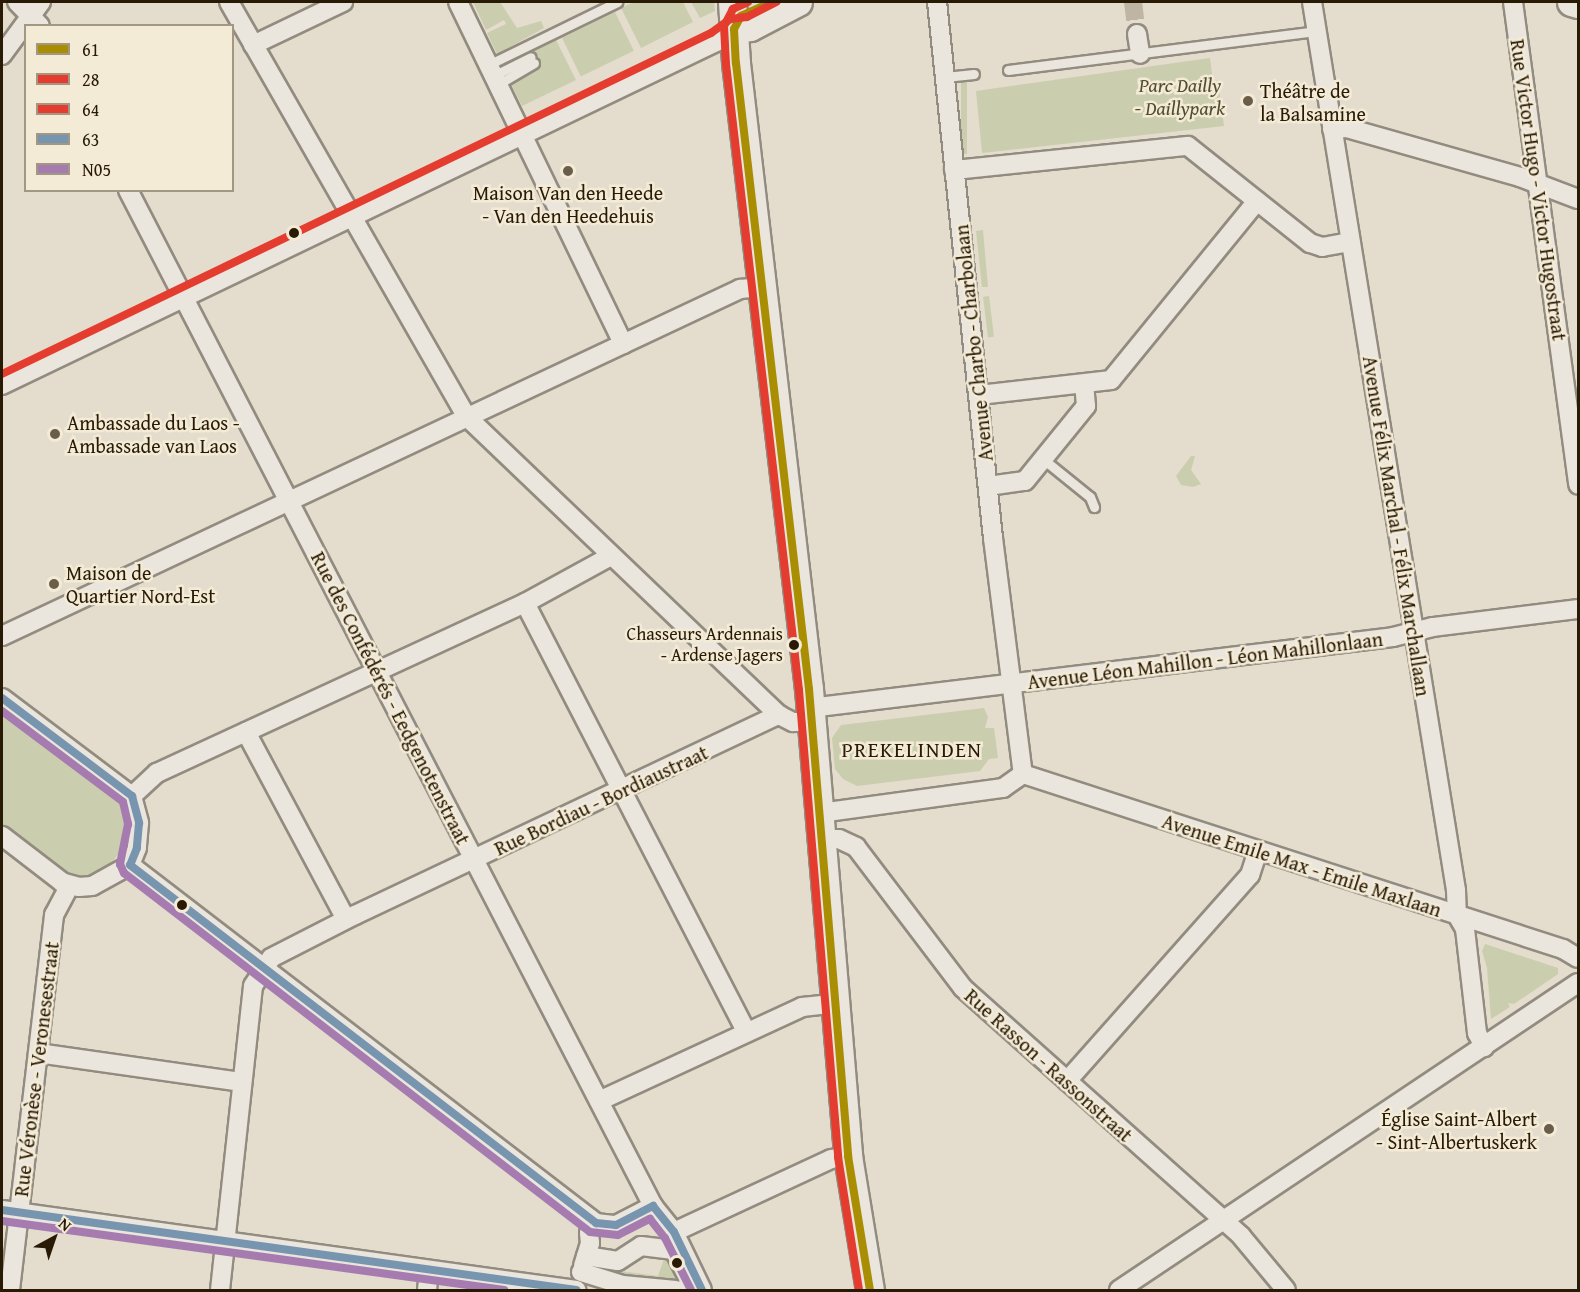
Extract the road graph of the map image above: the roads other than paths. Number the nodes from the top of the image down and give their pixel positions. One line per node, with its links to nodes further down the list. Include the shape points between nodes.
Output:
1 (18, 2): 14 (street)
2 (229, 2): 19 (street)
3 (343, 2): 19 (street)
4 (459, 2): 25 (street)
5 (617, 2): 25 (lane)
6 (732, 2): 16 (street)
7 (772, 2): 16 (street, via 741,16)
8 (798, 2): 16 (street, via 750,27)
9 (937, 2): 26 (street, Avenue Charbo - Charbolaan)
10 (1312, 2): 17 (street, Avenue Félix Marchal - Félix Marchallaan)
11 (1513, 2): 30 (street, Rue Victor Hugo - Victor Hugostraat)
12 (1571, 2): 13 (street)
13 (1578, 4)
14 (37, 14)
15 (24, 29): 21 (street)
16 (734, 29): 28 (street, via 716,42); 36 (street)
17 (1316, 31): 20 (lane); 27 (street, Avenue Félix Marchal - Félix Marchallaan)
18 (1137, 34): 20 (street)
19 (253, 45): 34 (street)
20 (1140, 54): 23 (lane)
21 (2, 55)
22 (532, 60): 25 (lane)
23 (1008, 70)
24 (974, 74): 26 (lane)
25 (493, 76): 28 (street)
26 (945, 77): 29 (street, Avenue Charbo - Charbolaan)
27 (1332, 129): 30 (street, via 1347,128); 35 (street, Avenue Félix Marchal - Félix Marchallaan)
28 (521, 135): 34 (street); 38 (street)
29 (954, 170): 33 (street, via 1188,146); 41 (street, Avenue Charbo - Charbolaan)
30 (1537, 184): 32 (street); 44 (street, Rue Victor Hugo - Victor Hugostraat)
31 (129, 192): 37 (street, Rue des Confédérés - Eedgenotenstraat)
32 (1578, 199)
33 (1257, 201): 35 (street, via 1317,247); 40 (street, via 1114,377)
34 (350, 215): 37 (street); 42 (street)
35 (1351, 243): 51 (street, Avenue Félix Marchal - Félix Marchallaan)
36 (763, 287): 38 (street, via 740,289); 57 (street)
37 (184, 296): 39 (street); 46 (street, Rue des Confédérés - Eedgenotenstraat)
38 (623, 344): 42 (street)
39 (2, 385)
40 (1084, 385): 41 (street); 43 (street, via 1086,406)
41 (978, 395): 45 (street, Avenue Charbo - Charbolaan)
42 (467, 417): 46 (street); 48 (street)
43 (1043, 459): 45 (street, via 1025,481); 47 (lane, via 1090,497)
44 (1578, 485)
45 (988, 486): 54 (street, Avenue Charbo - Charbolaan)
46 (289, 500): 52 (street); 53 (street, Rue des Confédérés - Eedgenotenstraat)
47 (1094, 507)
48 (611, 556): 49 (street); 56 (street)
49 (525, 603): 53 (street); 60 (street)
50 (1578, 609): 51 (street, Avenue Léon Mahillon - Léon Mahillonlaan)
51 (1414, 632): 54 (street, Avenue Léon Mahillon - Léon Mahillonlaan); 68 (street, Avenue Félix Marchal - Félix Marchallaan)
52 (2, 636)
53 (377, 671): 58 (street); 65 (street, Rue des Confédérés - Eedgenotenstraat)
54 (1010, 684): 57 (street, Avenue Léon Mahillon - Léon Mahillonlaan); 59 (street, Avenue Charbo - Charbolaan)
55 (2, 698): 61 (street)
56 (779, 715): 57 (street, Avenue Léon Mahillon - Léon Mahillonlaan, via 794,722); 60 (street, Rue Bordiau - Bordiaustraat)
57 (811, 715): 62 (street)
58 (246, 732): 61 (street, via 157,773); 69 (street)
59 (1023, 774): 62 (street, via 1003,789); 64 (street, Avenue Emile Max - Emile Maxlaan)
60 (621, 792): 65 (street, Rue Bordiau - Bordiaustraat); 74 (street)
61 (132, 796): 66 (street, via 139,823 137,848)
62 (821, 826): 73 (street); 77 (street, Rue Rasson - Rassonstraat, via 856,847 963,988)
63 (2, 836): 67 (street)
64 (1258, 851): 68 (street, Avenue Emile Max - Emile Maxlaan); 77 (street, via 1250,875)
65 (474, 860): 69 (street, Rue Bordiau - Bordiaustraat); 79 (street, Rue des Confédérés - Eedgenotenstraat)
66 (130, 865): 67 (street, via 92,886); 71 (street)
67 (69, 887): 76 (street, Rue Véronèse - Veronesestraat, via 54,915)
68 (1457, 915): 70 (street, Avenue Emile Max - Emile Maxlaan, via 1563,949); 75 (street, Avenue Félix Marchal - Félix Marchallaan, via 1466,929 1477,1033)
69 (346, 919): 71 (street, Rue Bordiau - Bordiaustraat, via 282,950)
70 (1578, 958)
71 (264, 968): 78 (street, via 253,986); 84 (street)
72 (1578, 983): 75 (street)
73 (832, 1004): 74 (street, via 802,1006); 80 (street)
74 (746, 1032): 79 (street)
75 (1485, 1047): 83 (street)
76 (38, 1053): 78 (street); 82 (street, Rue Véronèse - Veronesestraat)
77 (1067, 1081): 83 (street, Rue Rasson - Rassonstraat)
78 (242, 1082): 86 (street)
79 (599, 1101): 81 (street, Rue des Confédérés - Eedgenotenstraat)
80 (848, 1156): 85 (street, via 831,1159); 95 (street)
81 (653, 1206): 84 (street, via 616,1225); 85 (street, Rue des Confédérés - Eedgenotenstraat)
82 (10, 1211): 86 (street); 89 (street, Rue Véronèse - Veronesestraat)
83 (1224, 1221): 96 (street); 97 (street, Rue Rasson - Rassonstraat, via 1274,1272)
84 (592, 1228): 88 (street)
85 (674, 1232): 94 (street, Rue des Confédérés - Eedgenotenstraat)
86 (225, 1242): 87 (street); 90 (street)
87 (429, 1271): 88 (street); 91 (street)
88 (581, 1274): 92 (street, via 623,1285); 93 (street, via 618,1260 640,1246 674,1250 689,1279)
89 (10, 1290)
90 (220, 1290)
91 (427, 1290)
92 (676, 1290)
93 (687, 1290)
94 (702, 1290)
95 (870, 1290)
96 (1119, 1290)
97 (1286, 1290)

